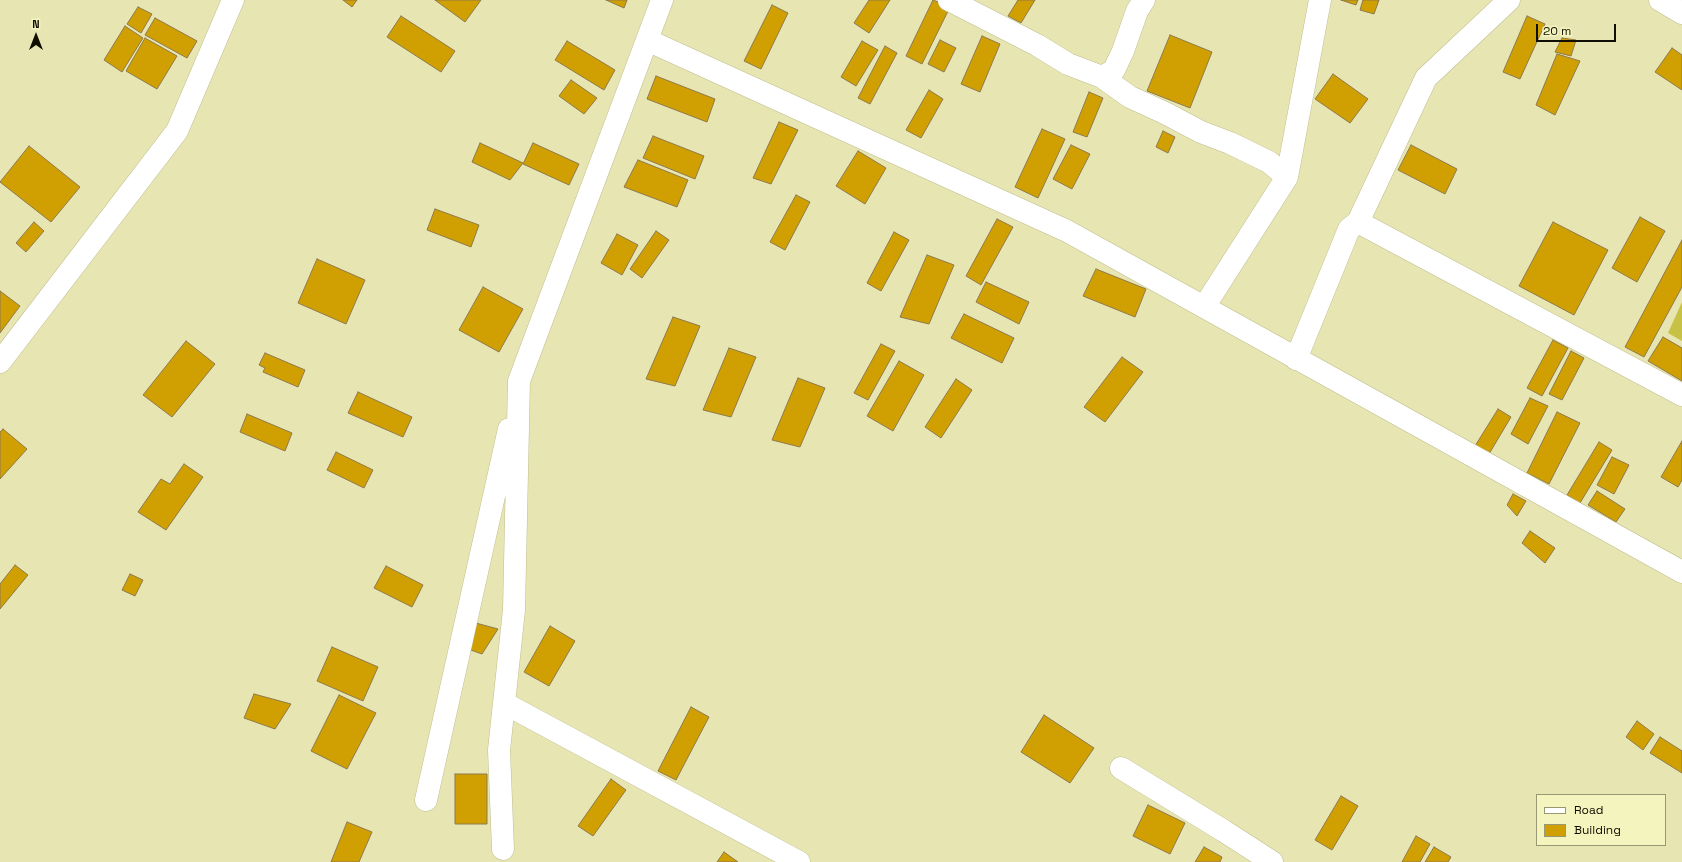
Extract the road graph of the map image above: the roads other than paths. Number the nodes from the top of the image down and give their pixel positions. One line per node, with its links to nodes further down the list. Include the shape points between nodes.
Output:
1 (233, 0): 15 (street, via 177,131)
2 (662, 0): 9 (street)
3 (949, 0): 10 (street, via 1037,45 1068,64)
4 (1144, 0): 10 (street, via 1137,11 1114,70)
5 (1320, 0): 11 (street)
6 (1509, 0): 12 (street, via 1426,78)
7 (1660, 0): 8 (street)
8 (1682, 13)
9 (647, 40): 13 (street, via 1067,231); 16 (street)
10 (1102, 77): 11 (street, via 1130,97 1269,162)
11 (1287, 177): 13 (street)
12 (1358, 222): 14 (street, via 1349,229); 17 (street)
13 (1204, 307): 14 (street)
14 (1296, 359): 18 (street)
15 (0, 362)
16 (519, 381): 19 (street, via 514,610); 21 (street)
17 (1682, 395)
18 (1682, 572)
19 (504, 703): 22 (street, via 499,750); 23 (street)
20 (1121, 768): 24 (street)
21 (426, 800)
22 (503, 849)
23 (799, 862)
24 (1272, 862)

